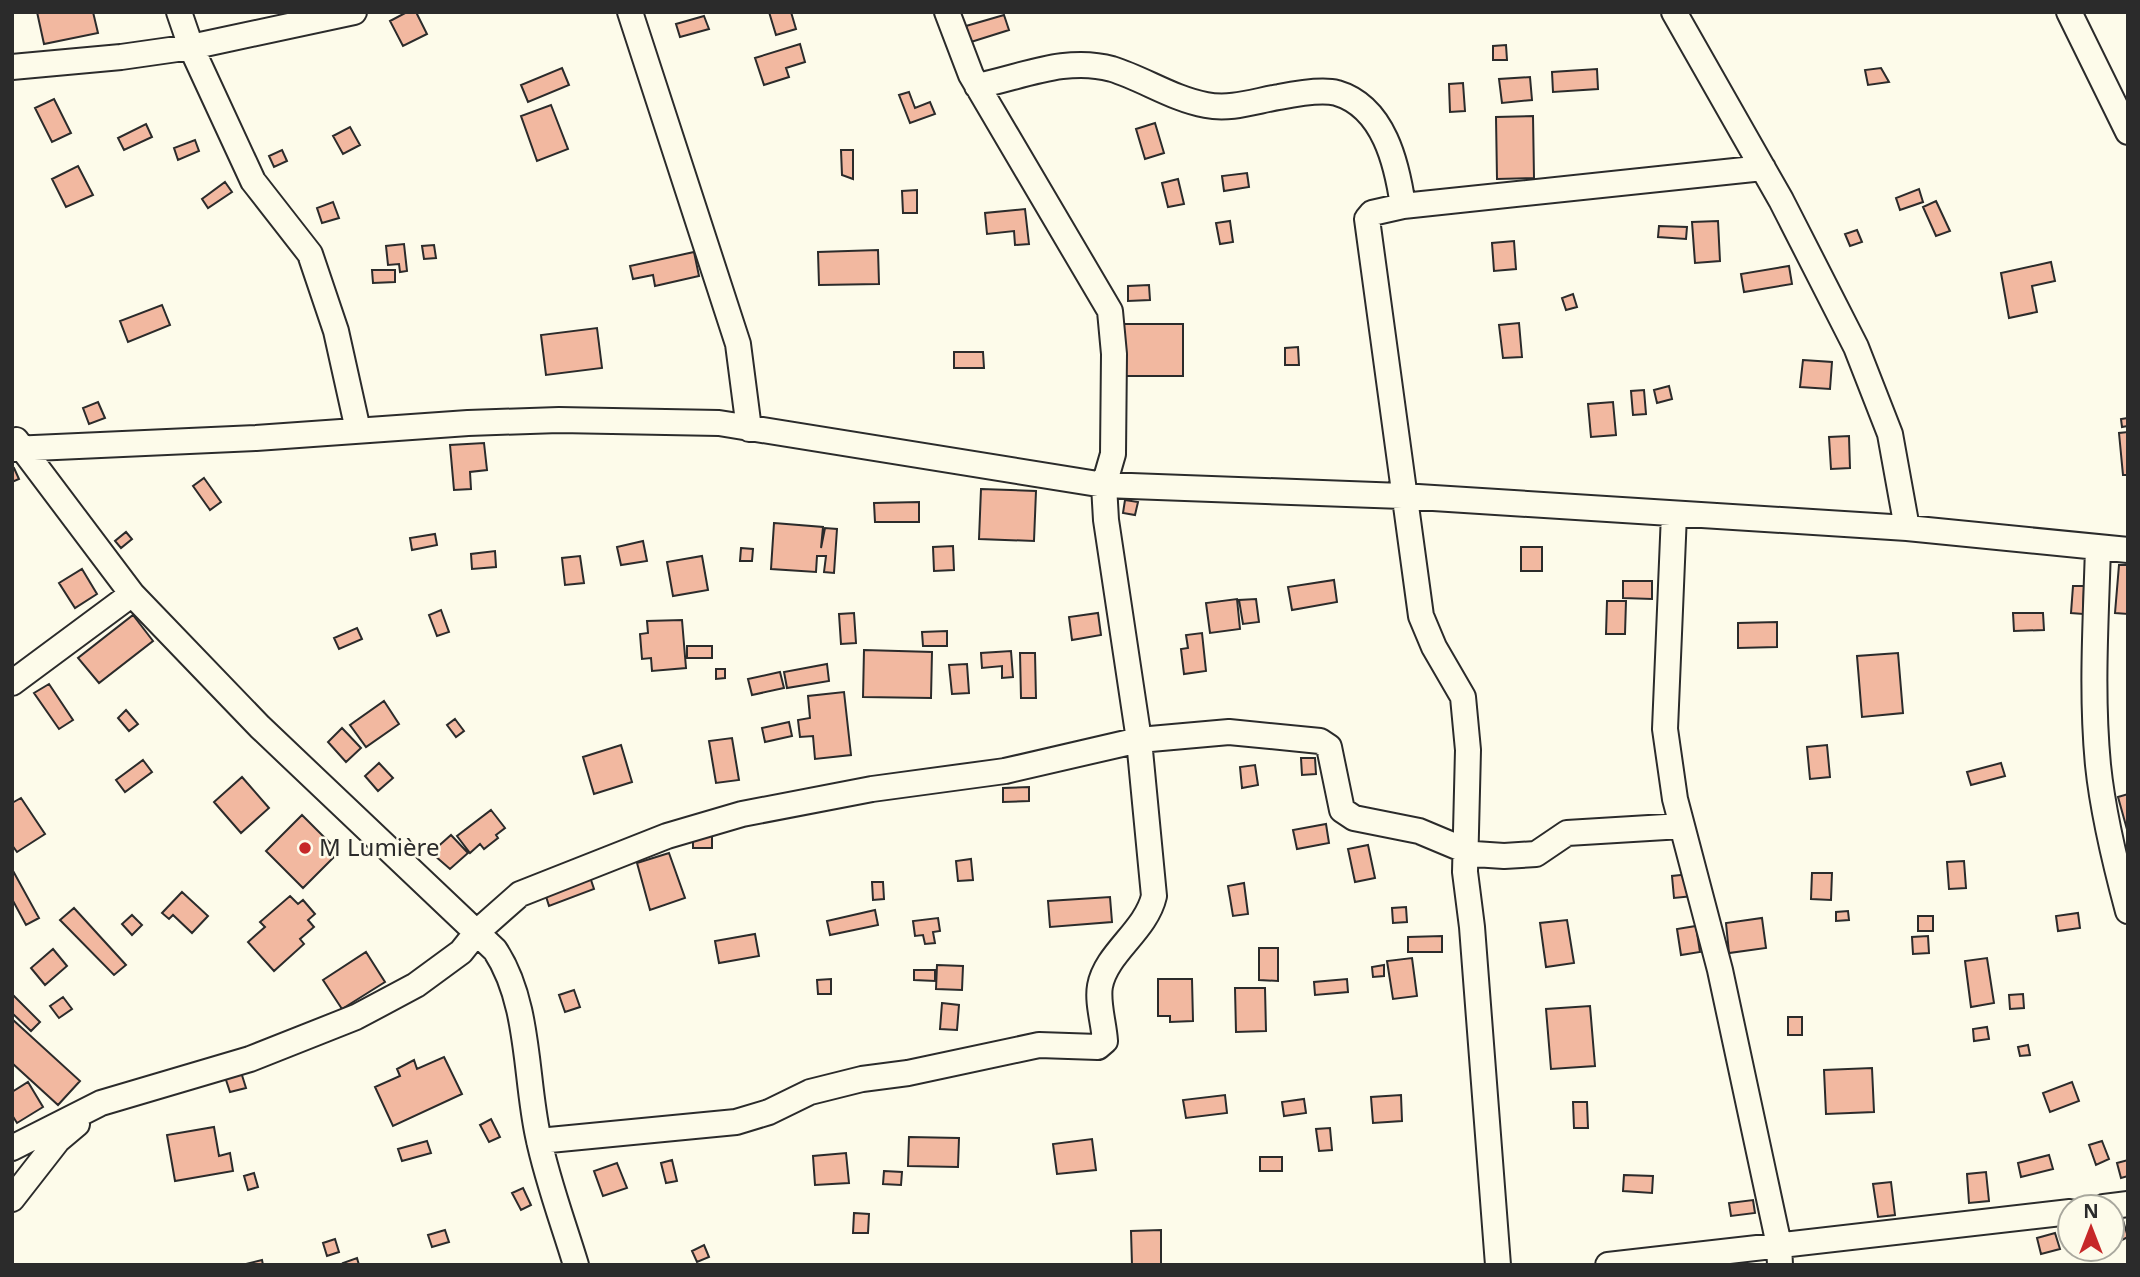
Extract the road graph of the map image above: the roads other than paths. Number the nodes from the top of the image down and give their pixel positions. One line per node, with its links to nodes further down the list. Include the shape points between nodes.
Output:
1 (179, 12): 7 (street)
2 (354, 12): 7 (street)
3 (630, 12): 14 (street, via 738,344)
4 (947, 12): 9 (street)
5 (1674, 12): 11 (street)
6 (2072, 13): 10 (street)
7 (191, 47): 8 (street); 13 (street, via 253,181 310,254 336,331)
8 (12, 66)
9 (977, 86): 12 (street, via 1063,64 1111,69 1208,106 1232,107 1281,96 1334,92 1358,105 1381,131 1399,179); 16 (street, via 1110,311 1113,454)
10 (2128, 132)
11 (1763, 168): 12 (street); 19 (street, via 1877,395 1890,434)
12 (1403, 206): 17 (street, via 1372,213 1367,219)
13 (358, 429): 14 (street, via 559,420 719,423); 15 (street, via 256,438)
14 (749, 429): 16 (street)
15 (16, 444): 22 (street)
16 (1104, 485): 17 (street); 24 (street)
17 (1402, 496): 18 (street); 26 (street, via 1421,616 1463,697 1468,750)
18 (1674, 514): 19 (street); 25 (street, via 1665,729)
19 (1907, 528): 20 (street)
20 (2098, 547): 21 (street); 27 (street, via 2098,766 2112,852)
21 (2128, 550)
22 (132, 594): 23 (street); 28 (street, via 260,727)
23 (16, 678)
24 (1139, 740): 26 (street, via 1229,732 1320,741 1329,747 1342,810 1354,818 1419,831); 28 (street, via 1005,771 768,809 679,832 520,894); 30 (street, via 1154,896 1150,914 1107,969 1100,986 1105,1041 1098,1047 1039,1045 862,1079 810,1093 736,1122)
25 (1682, 826): 26 (street, via 1567,833 1536,854 1474,854); 34 (street, via 1720,970)
26 (1464, 848): 36 (street)
27 (2128, 911)
28 (477, 932): 29 (street, via 461,952 416,985 356,1017 250,1059); 30 (street, via 502,961 512,988)
29 (101, 1103): 31 (street); 32 (street, via 58,1140)
30 (539, 1141): 35 (street)
31 (12, 1148)
32 (12, 1199)
33 (2056, 1214): 34 (street)
34 (1780, 1255): 37 (street)
35 (576, 1265)
36 (1498, 1265)
37 (1608, 1265)

